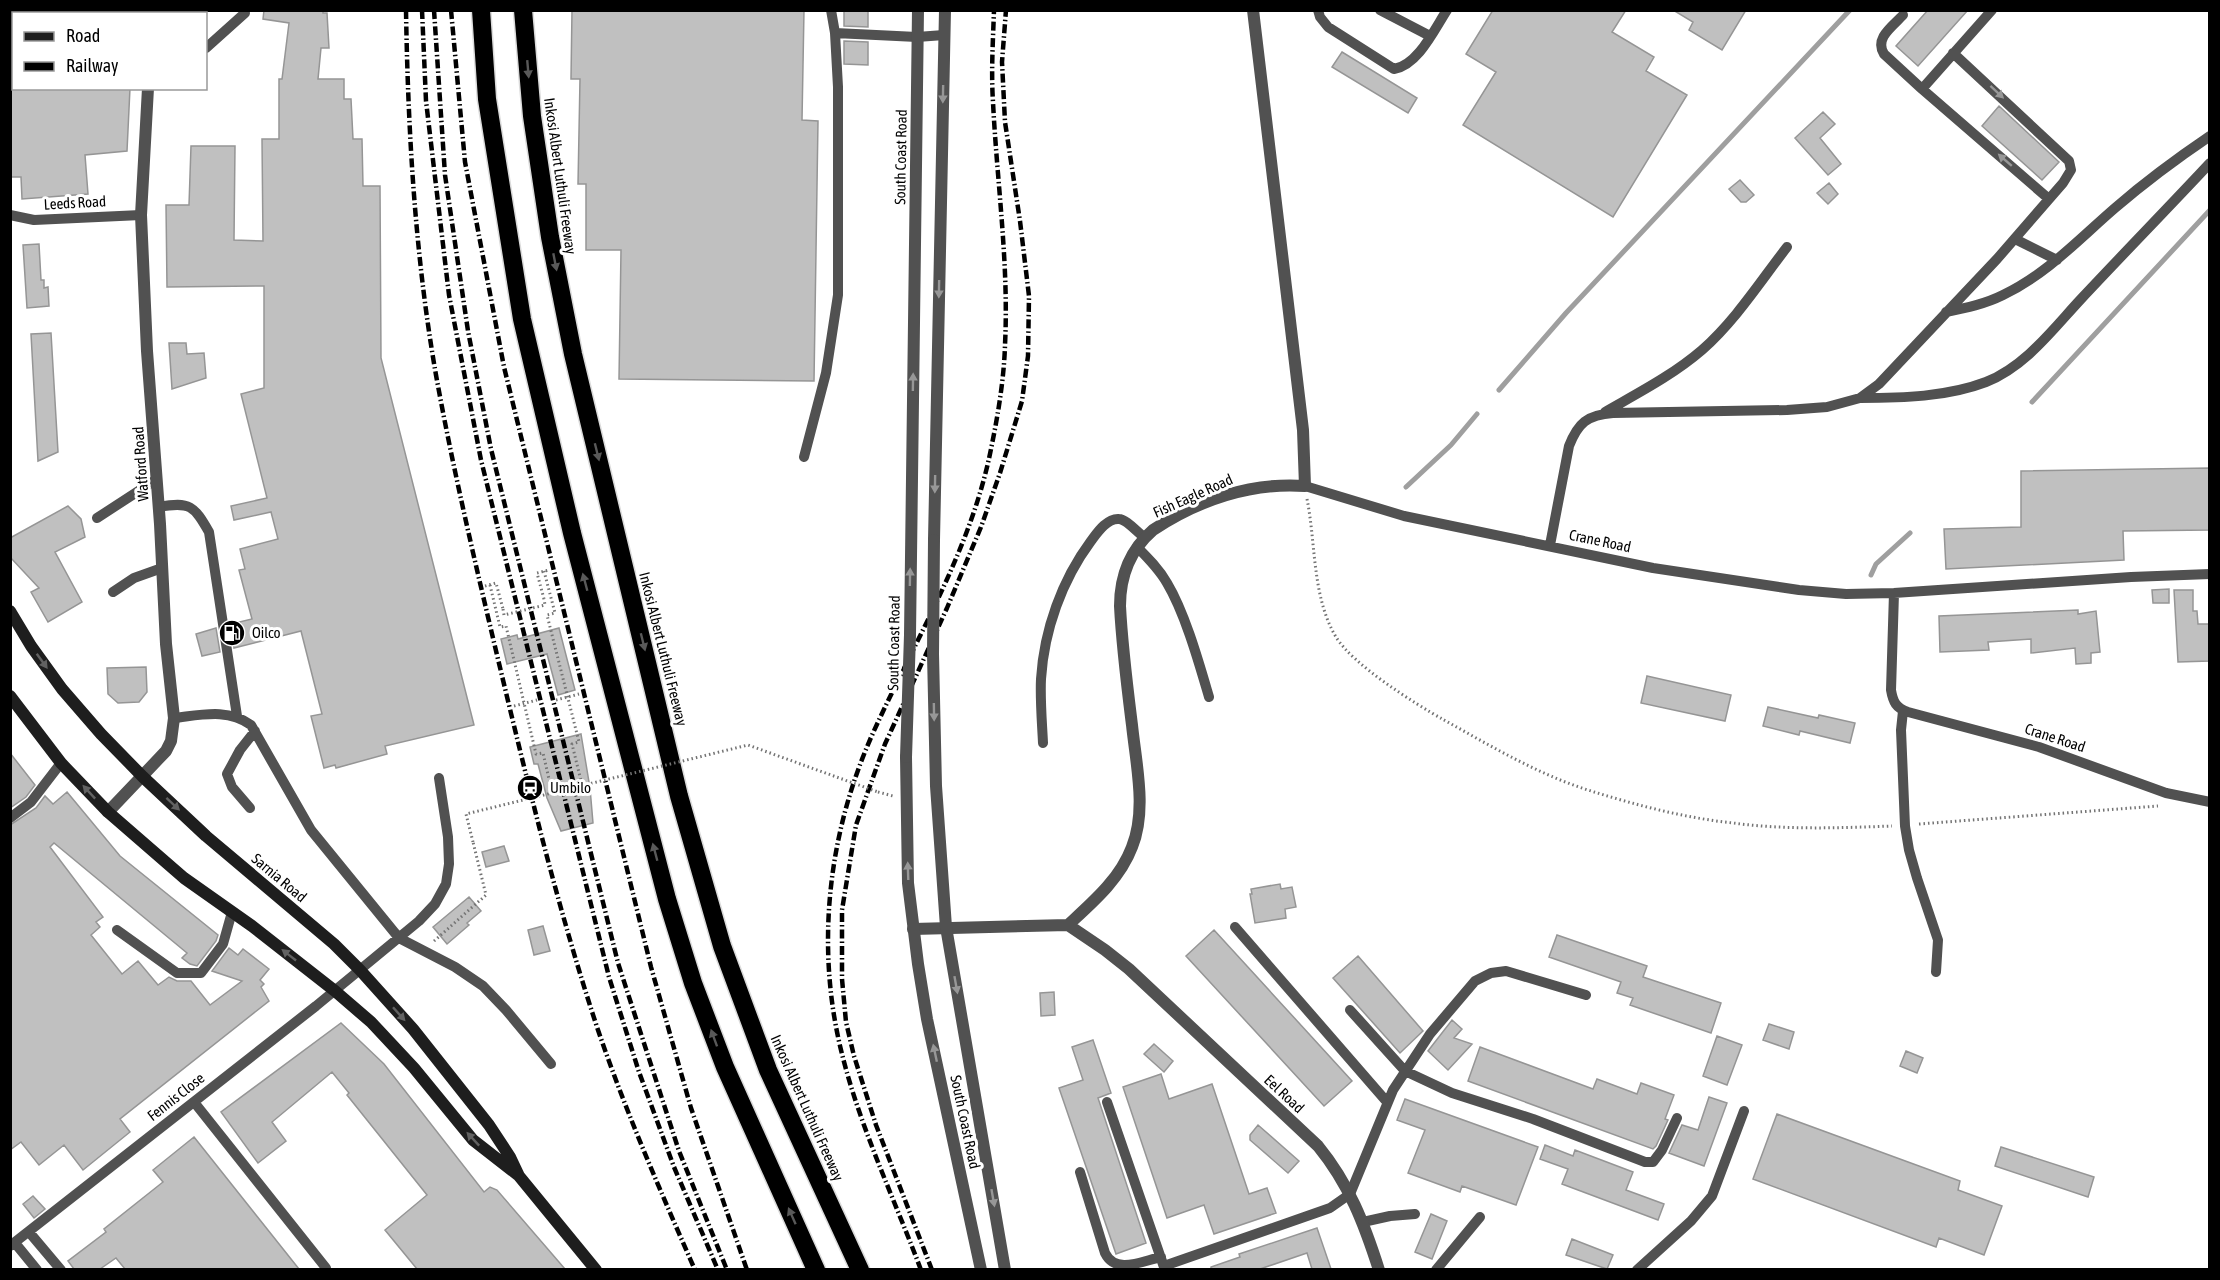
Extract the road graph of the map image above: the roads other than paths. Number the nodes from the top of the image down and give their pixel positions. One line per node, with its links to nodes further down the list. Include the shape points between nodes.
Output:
1 (63, 10): 12 (lane)
2 (481, 10): 92 (highway, one-way to 2, via 724,1067 667,899 572,533 522,319 487,99)
3 (523, 10): 93 (highway, Inkosi Albert Luthuli Freeway, one-way to 93, via 534,127 570,342 679,796 722,946 768,1070)
4 (831, 10): 15 (lane)
5 (918, 10): 18 (street, South Coast Road)
6 (945, 10): 16 (street, South Coast Road)
7 (1253, 10): 36 (street, via 1303,430)
8 (1318, 10): 17 (lane, via 1328,27 1391,69 1401,68 1413,58)
9 (1380, 10): 17 (lane)
10 (1447, 10): 17 (lane)
11 (1992, 10): 20 (lane)
12 (119, 12)
13 (245, 13): 19 (lane)
14 (1903, 15): 21 (lane, via 1882,37 1880,47)
15 (835, 33): 18 (lane); 34 (lane, via 838,295 826,373)
16 (944, 35): 18 (lane); 62 (street, South Coast Road, one-way to 62, bridge, via 933,654 936,786)
17 (1430, 36)
18 (917, 37): 64 (street, South Coast Road, one-way to 18, bridge, via 908,883 906,757)
19 (207, 47)
20 (1953, 53): 21 (lane); 25 (lane, one-way to 25, via 2069,161 2069,174)
21 (1922, 89): 25 (lane, one-way to 21)
22 (148, 90): 27 (street, Watford Road)
23 (2210, 136): 30 (lane, via 2113,209)
24 (2210, 163): 32 (lane, via 2043,341 2009,370 1959,390 1898,398)
25 (2049, 199): 28 (lane)
26 (10, 215): 27 (lane, Leeds Road, via 34,220)
27 (141, 215): 35 (street, Watford Road)
28 (2015, 239): 30 (lane); 31 (lane)
29 (1787, 248): 33 (lane, via 1706,346)
30 (2057, 261): 31 (lane, via 2004,295)
31 (1946, 312): 32 (lane, via 1879,384)
32 (1860, 398): 33 (lane, via 1836,406 1787,410)
33 (1602, 414): 40 (lane, via 1579,425 1569,446)
34 (804, 457)
35 (157, 479): 37 (street, Watford Road); 38 (lane)
36 (1305, 486): 39 (street, Fish Eagle Road, via 1282,484 1223,496 1159,526); 40 (lane, Crane Road, via 1379,510)
37 (159, 507): 41 (street, Watford Road); 49 (lane, via 191,507 209,532)
38 (97, 518)
39 (1141, 542): 47 (lane, via 1168,584); 52 (lane, via 1125,521 1112,520 1080,556 1048,630 1041,679); 61 (street, via 1122,580 1120,606 1139,823 1132,848 1116,877)
40 (1550, 545): 44 (lane, Crane Road, via 1653,568 1764,586 1846,594)
41 (162, 568): 43 (lane); 50 (street, Watford Road)
42 (2210, 574): 44 (lane, Crane Road)
43 (113, 592)
44 (1894, 593): 48 (lane, via 1891,690 1894,702)
45 (10, 611): 54 (main road, Sarnia Road, one-way to 54, via 62,689)
46 (10, 696): 53 (main road, Sarnia Road)
47 (1209, 697)
48 (1903, 711): 56 (lane, Crane Road, via 2039,747 2145,786); 68 (lane, via 1905,826 1938,940)
49 (237, 716): 50 (lane, via 211,713); 51 (lane)
50 (174, 718): 54 (street, Watford Road, via 166,751)
51 (255, 731): 57 (lane, via 227,774 232,787); 66 (lane, via 311,830)
52 (1043, 743)
53 (62, 763): 58 (main road, Sarnia Road, one-way to 53); 59 (lane, via 32,802)
54 (144, 777): 58 (street, Watford Road); 67 (main road, Sarnia Road, one-way to 67)
55 (439, 778): 66 (lane, Fennis Close, via 448,837 446,884 435,904)
56 (2210, 802)
57 (250, 808)
58 (108, 812): 60 (main road, Sarnia Road, via 184,878)
59 (10, 818)
60 (232, 912): 65 (lane, via 223,944 201,973 177,974); 69 (main road, Sarnia Road, one-way to 60)
61 (1068, 925): 62 (street); 81 (street, Eel Road, via 1128,969 1318,1146)
62 (946, 927): 64 (street); 95 (street, South Coast Road, one-way to 95)
63 (1235, 927): 76 (lane)
64 (913, 929): 94 (street, South Coast Road, one-way to 64, via 927,1019)
65 (117, 930)
66 (399, 938): 67 (lane, Fennis Close); 72 (lane, via 469,975 506,1010)
67 (360, 970): 69 (lane, Fennis Close); 80 (main road, Sarnia Road, one-way to 80, via 489,1125)
68 (1936, 972)
69 (335, 991): 74 (lane, Fennis Close); 80 (main road, Sarnia Road, one-way to 69, via 473,1140 414,1068)
70 (1586, 995): 73 (lane, via 1506,971 1486,975 1467,988)
71 (1350, 1010): 73 (lane)
72 (551, 1064)
73 (1404, 1071): 76 (lane); 78 (lane, via 1452,1093 1648,1163 1659,1156)
74 (194, 1102): 85 (lane, Fennis Close); 88 (lane)
75 (1107, 1102): 87 (lane)
76 (1387, 1102): 81 (lane)
77 (1744, 1111): 98 (lane, via 1712,1196 1692,1221)
78 (1677, 1118)
79 (1080, 1172): 87 (lane, via 1109,1261 1123,1266)
80 (519, 1176): 91 (main road, Sarnia Road)
81 (1350, 1194): 84 (street, Eel Road); 87 (lane, via 1330,1208)
82 (1415, 1214): 84 (lane)
83 (1480, 1217): 97 (lane)
84 (1363, 1222): 96 (street, Eel Road)
85 (28, 1232): 86 (lane, Fennis Close); 90 (lane)
86 (13, 1245): 89 (lane)
87 (1163, 1264)
88 (326, 1268)
89 (37, 1269)
90 (61, 1269)
91 (596, 1269)
92 (816, 1269)
93 (860, 1269)
94 (981, 1269)
95 (1005, 1269)
96 (1379, 1269)
97 (1436, 1269)
98 (1637, 1269)

